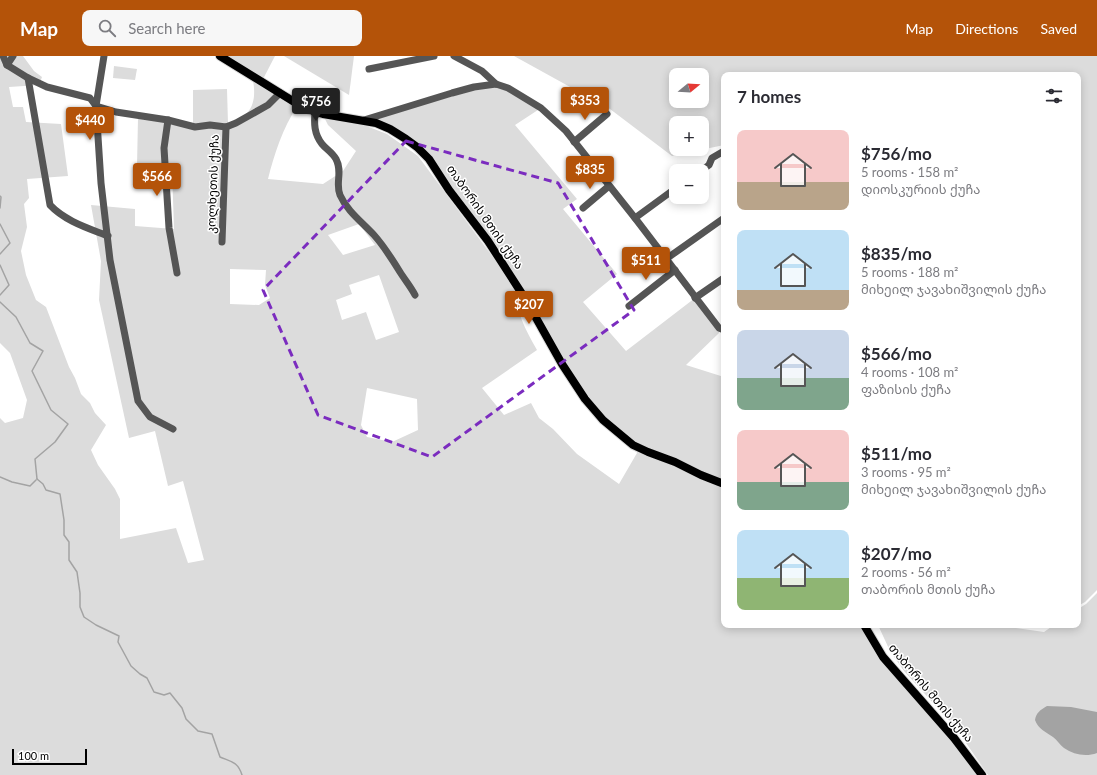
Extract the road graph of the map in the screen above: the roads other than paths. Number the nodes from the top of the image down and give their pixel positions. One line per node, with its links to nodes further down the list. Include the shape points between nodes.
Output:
1 (3, 56): 7 (street)
2 (13, 56): 7 (street)
3 (104, 56): 12 (street)
4 (220, 56): 11 (main road, თაბორის მთის ქუჩა)
5 (434, 56): 8 (street)
6 (454, 56): 10 (street, via 482,71)
7 (7, 65): 9 (street)
8 (369, 69)
9 (28, 78): 12 (street, via 47,87 90,98); 26 (street, via 50,204 56,211 83,226)
10 (496, 84): 16 (street, via 452,92); 18 (street, via 508,88 541,108)
11 (280, 93): 13 (main road, თაბორის მთის ქუჩა); 17 (street, via 268,105)
12 (96, 106): 15 (street, via 116,112); 26 (street, via 100,183)
13 (315, 112): 16 (main road, თაბორის მთის ქუჩა); 32 (street, via 317,136 330,151 340,170 340,195 390,255)
14 (607, 114): 18 (street)
15 (168, 120): 17 (street, via 196,127); 30 (street, via 164,148 169,228)
16 (364, 120): 37 (main road, თაბორის მთის ქუჩა, via 401,135 429,159 488,241 562,364 585,399 603,420 633,445)
17 (226, 127): 27 (street, კოლხეთის ქუჩა)
18 (574, 142): 21 (street)
19 (721, 153): 20 (street, via 712,158)
20 (709, 165)
21 (609, 186): 23 (street); 24 (street)
22 (669, 193): 24 (street)
23 (583, 208)
24 (635, 218): 28 (street)
25 (721, 220): 28 (street)
26 (108, 236): 36 (street, via 110,260 138,401 150,417)
27 (222, 242)
28 (666, 259): 29 (street)
29 (675, 270): 33 (street); 34 (street)
30 (177, 273)
31 (721, 280): 33 (street)
32 (415, 295)
33 (695, 298): 35 (street)
34 (629, 306)
35 (721, 329)
36 (173, 428)
37 (721, 483)
38 (866, 628): 39 (main road, თაბორის მთის ქუჩა, via 883,657 954,738)
39 (982, 775)

